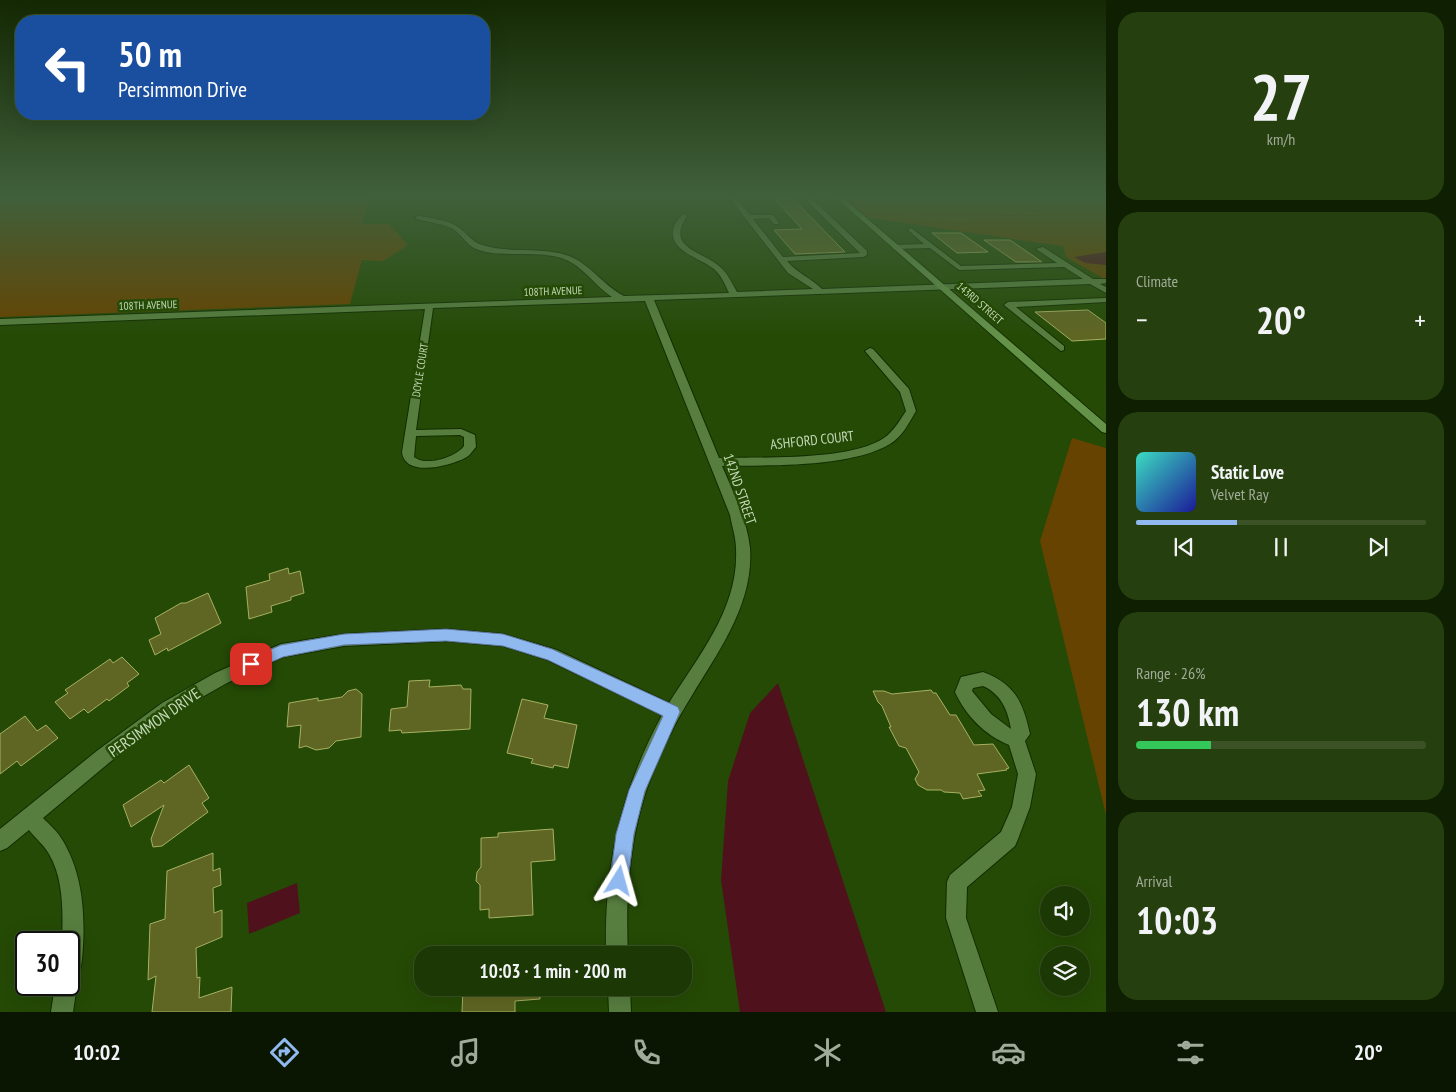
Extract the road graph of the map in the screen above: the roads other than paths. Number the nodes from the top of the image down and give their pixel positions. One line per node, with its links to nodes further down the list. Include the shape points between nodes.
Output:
1 (474, 243): 19 (street, via 478,247 541,252 567,258)
2 (680, 243): 17 (street, via 717,267)
3 (768, 243): 10 (street)
4 (854, 243): 10 (street, via 863,255)
5 (892, 243): 8 (main road, 143RD STREET)
6 (928, 243): 7 (street)
7 (931, 246): 8 (street); 11 (street, via 959,268)
8 (896, 247): 14 (main road, 143RD STREET)
9 (1040, 249): 11 (street)
10 (781, 259): 16 (street, via 791,271)
11 (1064, 265): 13 (street)
12 (1106, 281): 13 (street, 108TH AVENUE)
13 (1092, 282): 14 (street, 108TH AVENUE); 15 (street)
14 (943, 288): 16 (street, 108TH AVENUE); 25 (main road, 143RD STREET)
15 (1106, 291)
16 (820, 292): 17 (street, 108TH AVENUE)
17 (734, 295): 18 (street, 108TH AVENUE)
18 (649, 299): 19 (street, 108TH AVENUE); 27 (street, 142ND STREET)
19 (625, 300): 21 (street, 108TH AVENUE)
20 (1106, 300): 23 (street, via 1008,305)
21 (429, 307): 22 (street, 108TH AVENUE); 26 (street, DOYLE COURT)
22 (0, 322)
23 (1061, 348)
24 (870, 350): 27 (street, ASHFORD COURT, via 905,391 911,411 901,428 886,442 858,452 814,458)
25 (1106, 430)
26 (410, 433): 26 (street, DOYLE COURT, via 409,459 420,464 450,460 465,454 470,447 469,435 461,432)
27 (716, 462): 28 (street, 142ND STREET, via 736,515 743,550 740,584 730,618)
28 (672, 712): 30 (street, PERSIMMON DRIVE, via 552,655 503,640 446,635 344,640 281,651 221,678 168,708 104,756); 33 (street, 142ND STREET, via 637,790 625,834 619,881)
29 (1016, 738): 38 (street, via 1027,774 1021,807 1008,839 957,882 956,918)
30 (31, 818): 31 (street, PERSIMMON DRIVE); 32 (street, via 56,848 71,888)
31 (0, 842)
32 (72, 931)
33 (617, 946)
34 (64, 996): 36 (street)
35 (619, 996): 37 (street)
36 (62, 1012)
37 (620, 1012)
38 (987, 1012)

